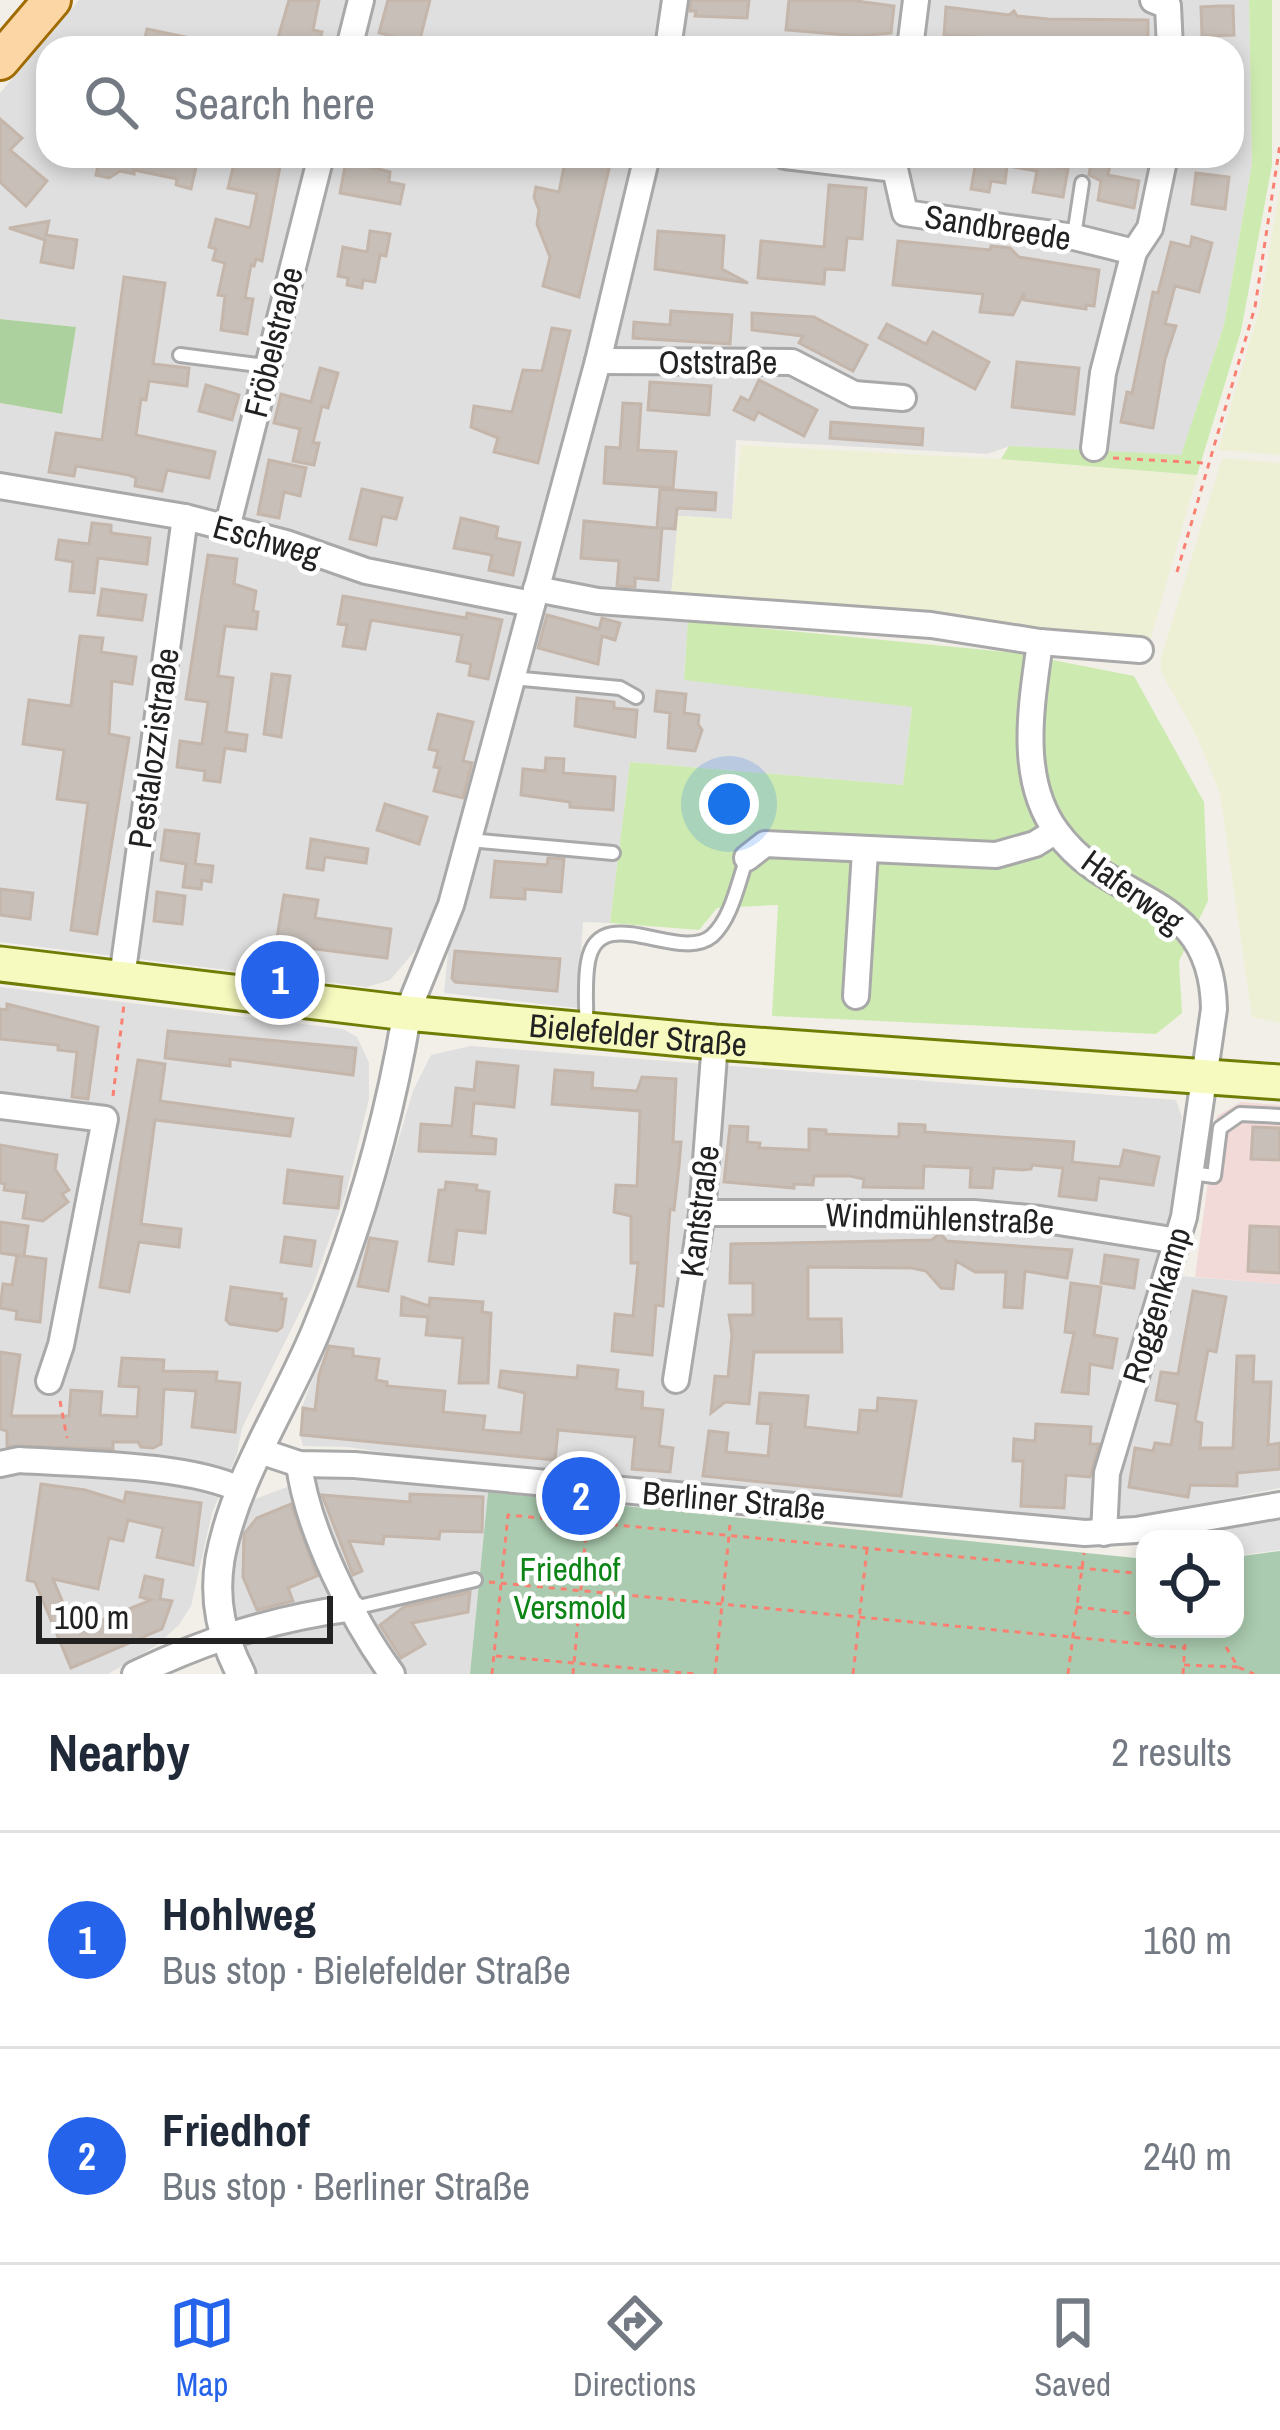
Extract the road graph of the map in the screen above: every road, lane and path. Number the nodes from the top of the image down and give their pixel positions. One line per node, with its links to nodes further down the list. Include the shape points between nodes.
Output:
1 (52, 0): 10 (main road)
2 (362, 0): 6 (street)
3 (675, 0): 7 (street)
4 (916, 0): 8 (street)
5 (1153, 0): 9 (street, via 1168,6)
6 (352, 36)
7 (670, 36)
8 (912, 36)
9 (1169, 36)
10 (0, 61)
11 (1280, 144): 24 (path, via 1255,307)
12 (317, 168): 21 (street, Fröbelstraße)
13 (644, 168): 20 (street)
14 (897, 168): 17 (street, Sandbreede, via 905,212)
15 (1162, 168): 18 (street, via 1150,228)
16 (1082, 184): 17 (lane)
17 (1074, 237): 18 (street, Sandbreede)
18 (1134, 252): 23 (street, via 1103,373)
19 (180, 355): 21 (lane)
20 (598, 361): 22 (street, Oststraße, via 792,362 854,394); 29 (street)
21 (266, 366): 27 (street, Fröbelstraße)
22 (903, 398)
23 (1094, 448): 24 (path, via 1103,458)
24 (1207, 463): 28 (path)
25 (0, 486): 26 (street, Eschweg)
26 (185, 518): 27 (street, Eschweg); 40 (street, Pestalozzistraße)
27 (227, 528): 29 (street, Eschweg, via 366,571)
28 (1178, 572)
29 (534, 596): 30 (street, Eschweg, via 931,625); 32 (street)
30 (1040, 642): 31 (street, Eschweg); 34 (street, Haferweg, via 1029,729 1036,780)
31 (1140, 650)
32 (512, 678): 33 (lane, via 620,688); 35 (street)
33 (636, 697)
34 (1056, 831): 36 (street, via 996,856); 45 (street, Haferweg, via 1190,929 1214,985)
35 (469, 840): 37 (lane); 42 (street)
36 (865, 850): 38 (street, via 765,844); 41 (street)
37 (613, 853)
38 (747, 858): 43 (lane, via 710,938 693,944 619,933 595,944)
39 (0, 964): 40 (main road, Bielefelder Straße)
40 (124, 978): 42 (main road, Bielefelder Straße); 49 (path)
41 (856, 996)
42 (406, 1013): 43 (main road, Bielefelder Straße); 55 (street, via 366,1190 316,1330)
43 (586, 1030): 44 (main road, Bielefelder Straße)
44 (715, 1042): 45 (main road, Bielefelder Straße); 51 (street, Kantstraße)
45 (1203, 1075): 46 (main road, Bielefelder Straße); 50 (street, Roggenkamp)
46 (1280, 1082)
47 (0, 1106): 49 (street)
48 (1280, 1116): 50 (lane, via 1240,1114 1220,1128 1214,1176)
49 (105, 1119): 54 (street)
50 (1190, 1173): 52 (street, Roggenkamp)
51 (702, 1213): 52 (street, Windmühlenstraße, via 974,1213); 53 (street, Kantstraße)
52 (1178, 1241): 64 (street, Roggenkamp)
53 (676, 1380)
54 (49, 1381): 57 (path, via 63,1406)
55 (260, 1451): 58 (street, Berliner Straße); 60 (street)
56 (0, 1464): 57 (street)
57 (71, 1464): 60 (street, via 192,1476)
58 (298, 1464): 59 (street, Berliner Straße); 74 (street, via 303,1502)
59 (589, 1486): 61 (street, Berliner Straße); 63 (path)
60 (241, 1490): 77 (street, via 220,1562)
61 (732, 1500): 64 (street, Berliner Straße); 65 (path)
62 (1280, 1505): 64 (street, Berliner Straße)
63 (587, 1521): 65 (path); 70 (path, via 508,1515); 71 (path)
64 (1094, 1533): 67 (path)
65 (729, 1534): 66 (path); 72 (path)
66 (867, 1547): 67 (path); 76 (path)
67 (1083, 1568): 68 (path); 73 (path)
68 (1136, 1573)
69 (476, 1580): 70 (path); 74 (lane)
70 (500, 1583): 71 (path); 82 (path)
71 (583, 1592): 72 (path); 83 (path)
72 (721, 1604): 76 (path); 92 (path)
73 (1076, 1607): 75 (path); 78 (path)
74 (353, 1608): 77 (street); 88 (street)
75 (1136, 1614)
76 (859, 1618): 78 (path); 93 (path)
77 (222, 1636): 86 (street); 87 (street)
78 (1072, 1636): 81 (path); 94 (path)
79 (1186, 1638): 81 (path)
80 (1226, 1647): 85 (path)
81 (1186, 1648): 84 (path)
82 (494, 1656): 83 (path); 89 (path)
83 (574, 1664): 90 (path); 91 (path)
84 (1184, 1665): 85 (path); 95 (path)
85 (1238, 1667): 96 (path)
86 (135, 1674)
87 (241, 1674)
88 (392, 1674)
89 (492, 1674)
90 (573, 1674)
91 (696, 1674)
92 (715, 1674)
93 (853, 1674)
94 (1068, 1674)
95 (1183, 1674)
96 (1254, 1674)

